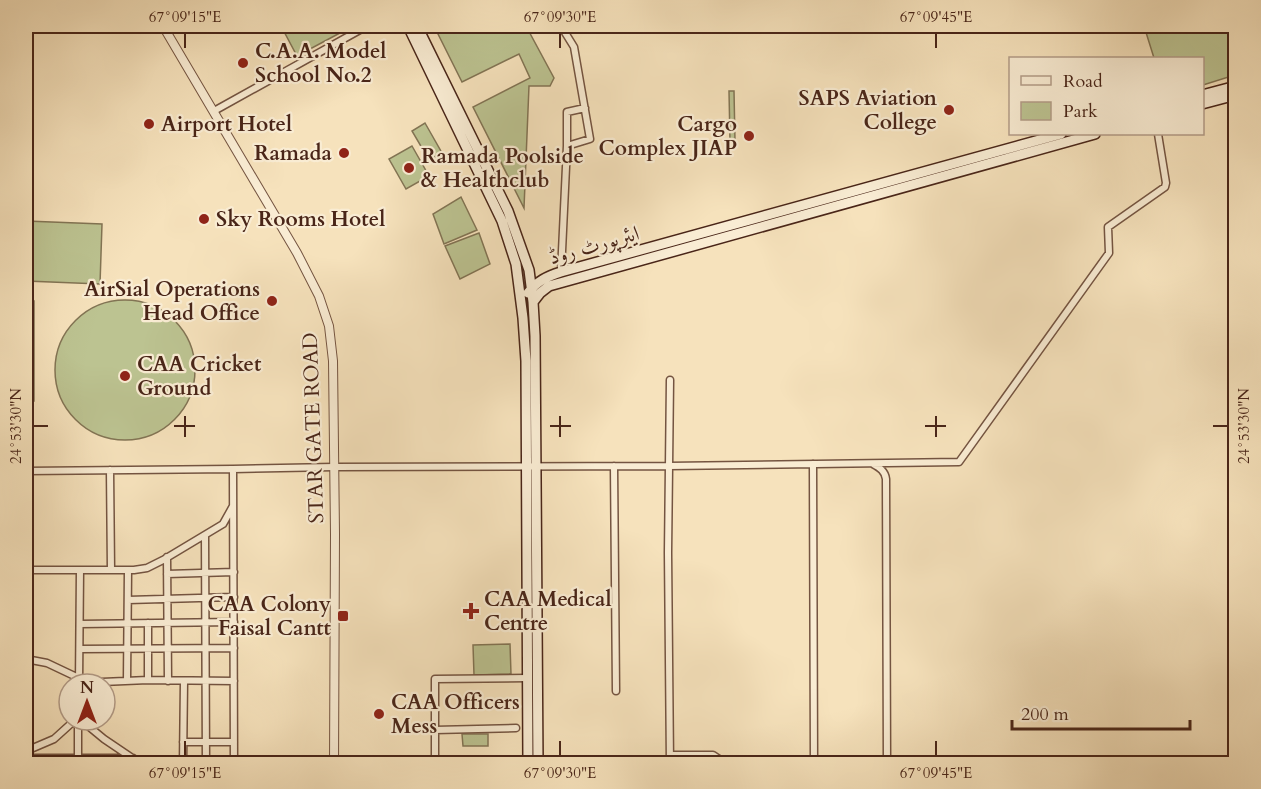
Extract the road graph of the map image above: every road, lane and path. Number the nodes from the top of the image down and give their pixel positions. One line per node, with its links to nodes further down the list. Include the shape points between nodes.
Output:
1 (163, 26): 13 (street, STAR GATE ROAD)
2 (368, 26): 13 (street)
3 (408, 26): 6 (main road)
4 (417, 26): 6 (main road)
5 (561, 26): 12 (street, via 574,47)
6 (419, 38): 10 (main road)
7 (1236, 86): 8 (main road)
8 (1204, 95)
9 (1236, 95): 11 (main road)
10 (450, 102): 18 (main road, via 502,221); 19 (main road, via 508,211)
11 (1204, 104)
12 (585, 108): 17 (street, via 567,112); 17 (street, via 590,139)
13 (213, 111): 32 (street, STAR GATE ROAD, via 319,296 329,326 333,361)
14 (1057, 135): 20 (main road, ایئرپورٹ روڈ)
15 (1091, 135): 23 (main road, ایئرپورٹ روڈ)
16 (1158, 135): 28 (street, via 1165,188 1108,227 1109,253 959,462)
17 (567, 146): 20 (street)
18 (516, 264): 21 (main road); 25 (main road)
19 (526, 265): 20 (main road, via 541,274); 21 (main road)
20 (557, 273): 22 (main road, ایئرپورٹ روڈ)
21 (529, 277): 22 (main road)
22 (535, 286): 23 (main road); 24 (main road); 25 (main road, ایئرپورٹ روڈ)
23 (549, 286): 24 (main road)
24 (533, 302): 29 (main road)
25 (522, 305): 29 (main road)
26 (670, 380): 31 (street)
27 (813, 464): 28 (street); 31 (street); 97 (street)
28 (873, 464): 98 (street, via 886,479)
29 (532, 466): 30 (street); 32 (street); 65 (main road); 94 (main road)
30 (614, 466): 31 (street); 73 (street)
31 (669, 466): 83 (street)
32 (334, 467): 33 (street); 91 (street, STAR GATE ROAD)
33 (233, 469): 34 (street); 36 (street)
34 (110, 470): 35 (street); 41 (street)
35 (26, 471)
36 (233, 506): 37 (street, via 223,524); 43 (street)
37 (205, 535): 38 (street); 44 (street)
38 (167, 557): 42 (street, via 147,568); 45 (street)
39 (26, 570): 40 (street)
40 (80, 570): 41 (street); 54 (street)
41 (111, 570): 42 (street)
42 (128, 570): 49 (street)
43 (234, 572): 44 (street); 46 (street)
44 (205, 573): 45 (street); 47 (street)
45 (167, 574): 48 (street)
46 (234, 597): 47 (street); 50 (street)
47 (205, 598): 48 (street); 53 (street)
48 (168, 599): 49 (street); 52 (street)
49 (128, 600): 55 (street)
50 (234, 622): 53 (street); 59 (street)
51 (148, 623): 52 (street); 55 (street); 56 (street)
52 (168, 623): 53 (street); 57 (street)
53 (205, 623): 58 (street)
54 (80, 624): 55 (street); 60 (street)
55 (128, 624): 61 (street)
56 (148, 648): 57 (street); 61 (street); 66 (street)
57 (168, 648): 58 (street); 69 (street)
58 (205, 648): 59 (street); 71 (street)
59 (234, 648): 72 (street)
60 (80, 649): 61 (street); 64 (street)
61 (128, 649): 68 (street)
62 (26, 658): 63 (street)
63 (63, 672)
64 (79, 672)
65 (528, 678): 75 (street, via 435,679); 93 (main road)
66 (148, 680): 68 (street); 69 (street)
67 (117, 681): 68 (street)
68 (127, 681)
69 (168, 681): 70 (street)
70 (184, 681): 71 (street); 79 (street)
71 (205, 681): 72 (street); 80 (street)
72 (234, 681): 81 (street)
73 (616, 691)
74 (516, 729): 75 (street)
75 (435, 730): 92 (street)
76 (63, 732): 82 (street)
77 (78, 732): 85 (street)
78 (94, 732): 86 (street)
79 (183, 742): 80 (street); 88 (street)
80 (206, 742): 81 (street); 89 (street)
81 (234, 742): 90 (street)
82 (26, 751)
83 (670, 755): 95 (street); 96 (street, via 713,755)
84 (26, 758): 85 (street)
85 (78, 758): 86 (street)
86 (133, 758): 87 (street)
87 (141, 764)
88 (183, 764)
89 (206, 764)
90 (234, 764)
91 (334, 764)
92 (435, 764)
93 (528, 764)
94 (538, 764)
95 (670, 764)
96 (720, 764)
97 (814, 764)
98 (887, 764)

